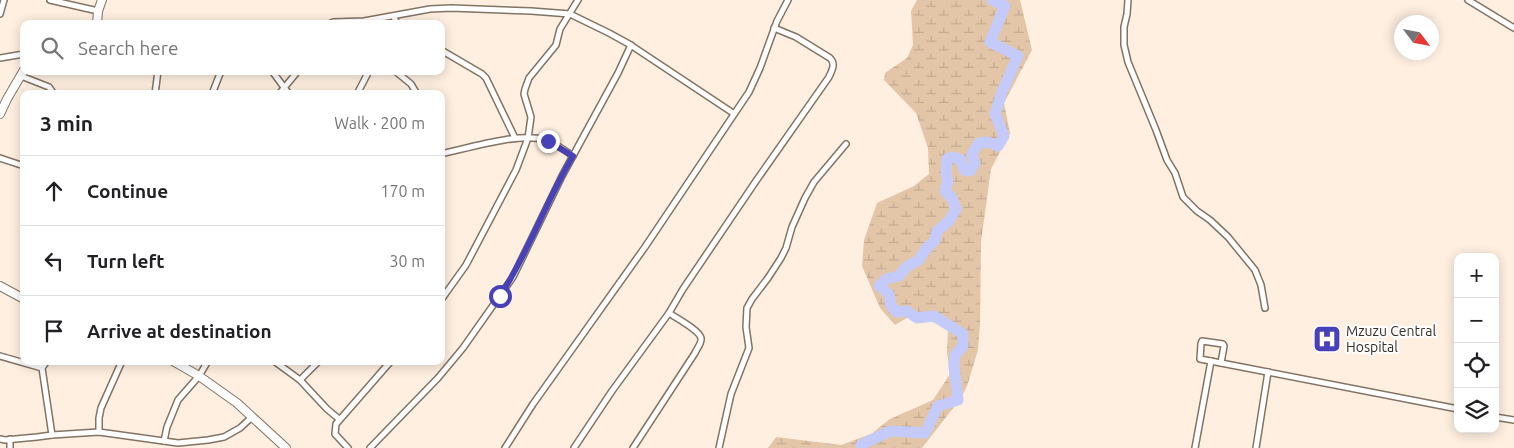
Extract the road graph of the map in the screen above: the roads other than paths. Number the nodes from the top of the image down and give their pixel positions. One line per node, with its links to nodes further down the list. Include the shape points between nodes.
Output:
1 (4, 0): 9 (street)
2 (50, 0): 8 (street)
3 (102, 0): 8 (street)
4 (578, 0): 10 (street)
5 (788, 0): 15 (street)
6 (1128, 0): 47 (street, via 1124,27 1128,62 1183,198 1228,237 1255,270)
7 (1468, 0): 16 (street)
8 (98, 11): 12 (street)
9 (0, 14)
10 (570, 14): 11 (street, via 451,8); 17 (street); 38 (street, via 560,29 556,45 529,78 525,89 531,117)
11 (394, 17): 13 (street); 14 (street)
12 (97, 20)
13 (372, 20)
14 (395, 20)
15 (774, 28): 35 (street, via 760,68); 48 (street, via 830,58 834,67)
16 (1514, 28)
17 (630, 45): 35 (street); 41 (street)
18 (445, 52): 37 (street, via 486,78)
19 (20, 55): 20 (street)
20 (0, 58)
21 (21, 75): 36 (street)
22 (26, 75): 30 (street)
23 (157, 75): 31 (street)
24 (219, 75): 32 (street)
25 (275, 75): 29 (street)
26 (295, 75): 29 (street)
27 (368, 75): 33 (street)
28 (400, 75): 34 (street)
29 (284, 89)
30 (51, 90)
31 (156, 90)
32 (214, 90)
33 (359, 90)
34 (416, 90)
35 (733, 113): 80 (street)
36 (0, 114)
37 (515, 138): 38 (street); 40 (street)
38 (528, 138): 41 (street, via 548,141); 45 (street, via 516,170 466,265)
39 (846, 144): 83 (street, via 814,182 781,258 747,308 749,348 731,394)
40 (445, 153)
41 (573, 156): 79 (street, via 523,259 500,296 438,378)
42 (0, 158): 43 (street)
43 (20, 164)
44 (0, 287): 46 (street)
45 (445, 294)
46 (20, 297)
47 (1265, 308)
48 (669, 313): 81 (street); 82 (street, via 697,332 701,341)
49 (0, 356): 50 (street)
50 (20, 362)
51 (1211, 362): 52 (street); 52 (street, via 1200,358 1202,341 1223,344); 84 (street)
52 (1221, 363): 62 (street)
53 (32, 365): 61 (street)
54 (44, 365): 61 (street)
55 (120, 365): 70 (street, via 100,408)
56 (180, 365): 63 (street)
57 (206, 365): 63 (street)
58 (279, 365): 64 (street)
59 (314, 365): 64 (street)
60 (387, 365): 68 (street)
61 (42, 368): 71 (street)
62 (1268, 372): 65 (street); 85 (street)
63 (199, 376): 66 (street, via 238,403); 74 (street, via 178,400)
64 (300, 380): 68 (street)
65 (1454, 408)
66 (252, 417): 75 (street, via 224,437); 77 (street)
67 (1499, 418): 69 (street)
68 (339, 419): 78 (street, via 334,429)
69 (1514, 420)
70 (99, 432): 71 (street); 74 (street)
71 (52, 435): 73 (street)
72 (0, 439): 73 (street)
73 (10, 439): 76 (street)
74 (164, 441): 75 (street)
75 (185, 445)
76 (10, 448)
77 (286, 448)
78 (348, 448)
79 (370, 448)
80 (505, 448)
81 (574, 448)
82 (633, 448)
83 (719, 448)
84 (1195, 448)
85 (1256, 448)

